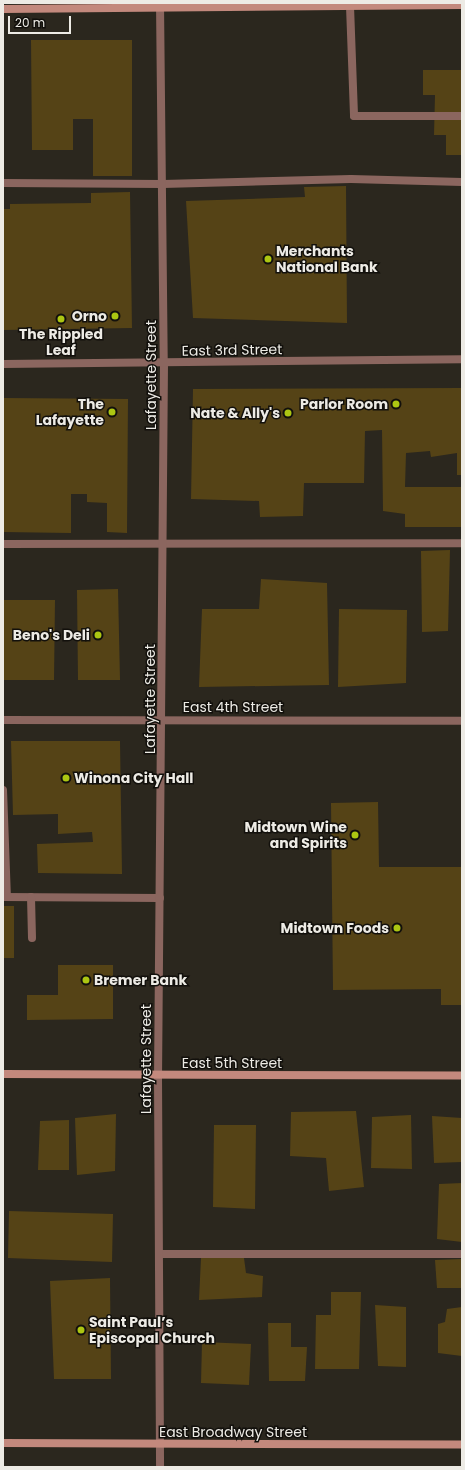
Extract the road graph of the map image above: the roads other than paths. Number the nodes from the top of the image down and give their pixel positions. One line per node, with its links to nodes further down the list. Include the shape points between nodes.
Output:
1 (160, 5): 3 (street); 4 (street); 8 (street, Lafayette Street)
2 (462, 5): 3 (street)
3 (350, 6): 5 (street, via 354,116)
4 (3, 9)
5 (462, 116)
6 (462, 182): 8 (street, via 351,179)
7 (3, 183): 8 (street)
8 (163, 184): 11 (street, Lafayette Street)
9 (462, 359): 11 (street, East 3rd Street)
10 (3, 364): 11 (street, East 3rd Street)
11 (164, 364): 14 (street, Lafayette Street)
12 (462, 543): 14 (street)
13 (3, 544): 14 (street)
14 (164, 545): 16 (street, Lafayette Street)
15 (3, 720): 16 (street, East 4th Street)
16 (163, 720): 17 (street, East 4th Street); 21 (street, Lafayette Street)
17 (462, 721)
18 (3, 790): 19 (street)
19 (5, 897): 20 (street)
20 (31, 897): 21 (street); 22 (street)
21 (160, 898): 24 (street, Lafayette Street)
22 (32, 938)
23 (3, 1074): 24 (street, East 5th Street)
24 (158, 1076): 25 (street, East 5th Street); 26 (street, Lafayette Street)
25 (462, 1076)
26 (160, 1254): 27 (street); 29 (street, Lafayette Street)
27 (462, 1254)
28 (3, 1443): 29 (street, East Broadway Street)
29 (161, 1445): 30 (street, East Broadway Street); 31 (street, Lafayette Street)
30 (462, 1445)
31 (160, 1467)

